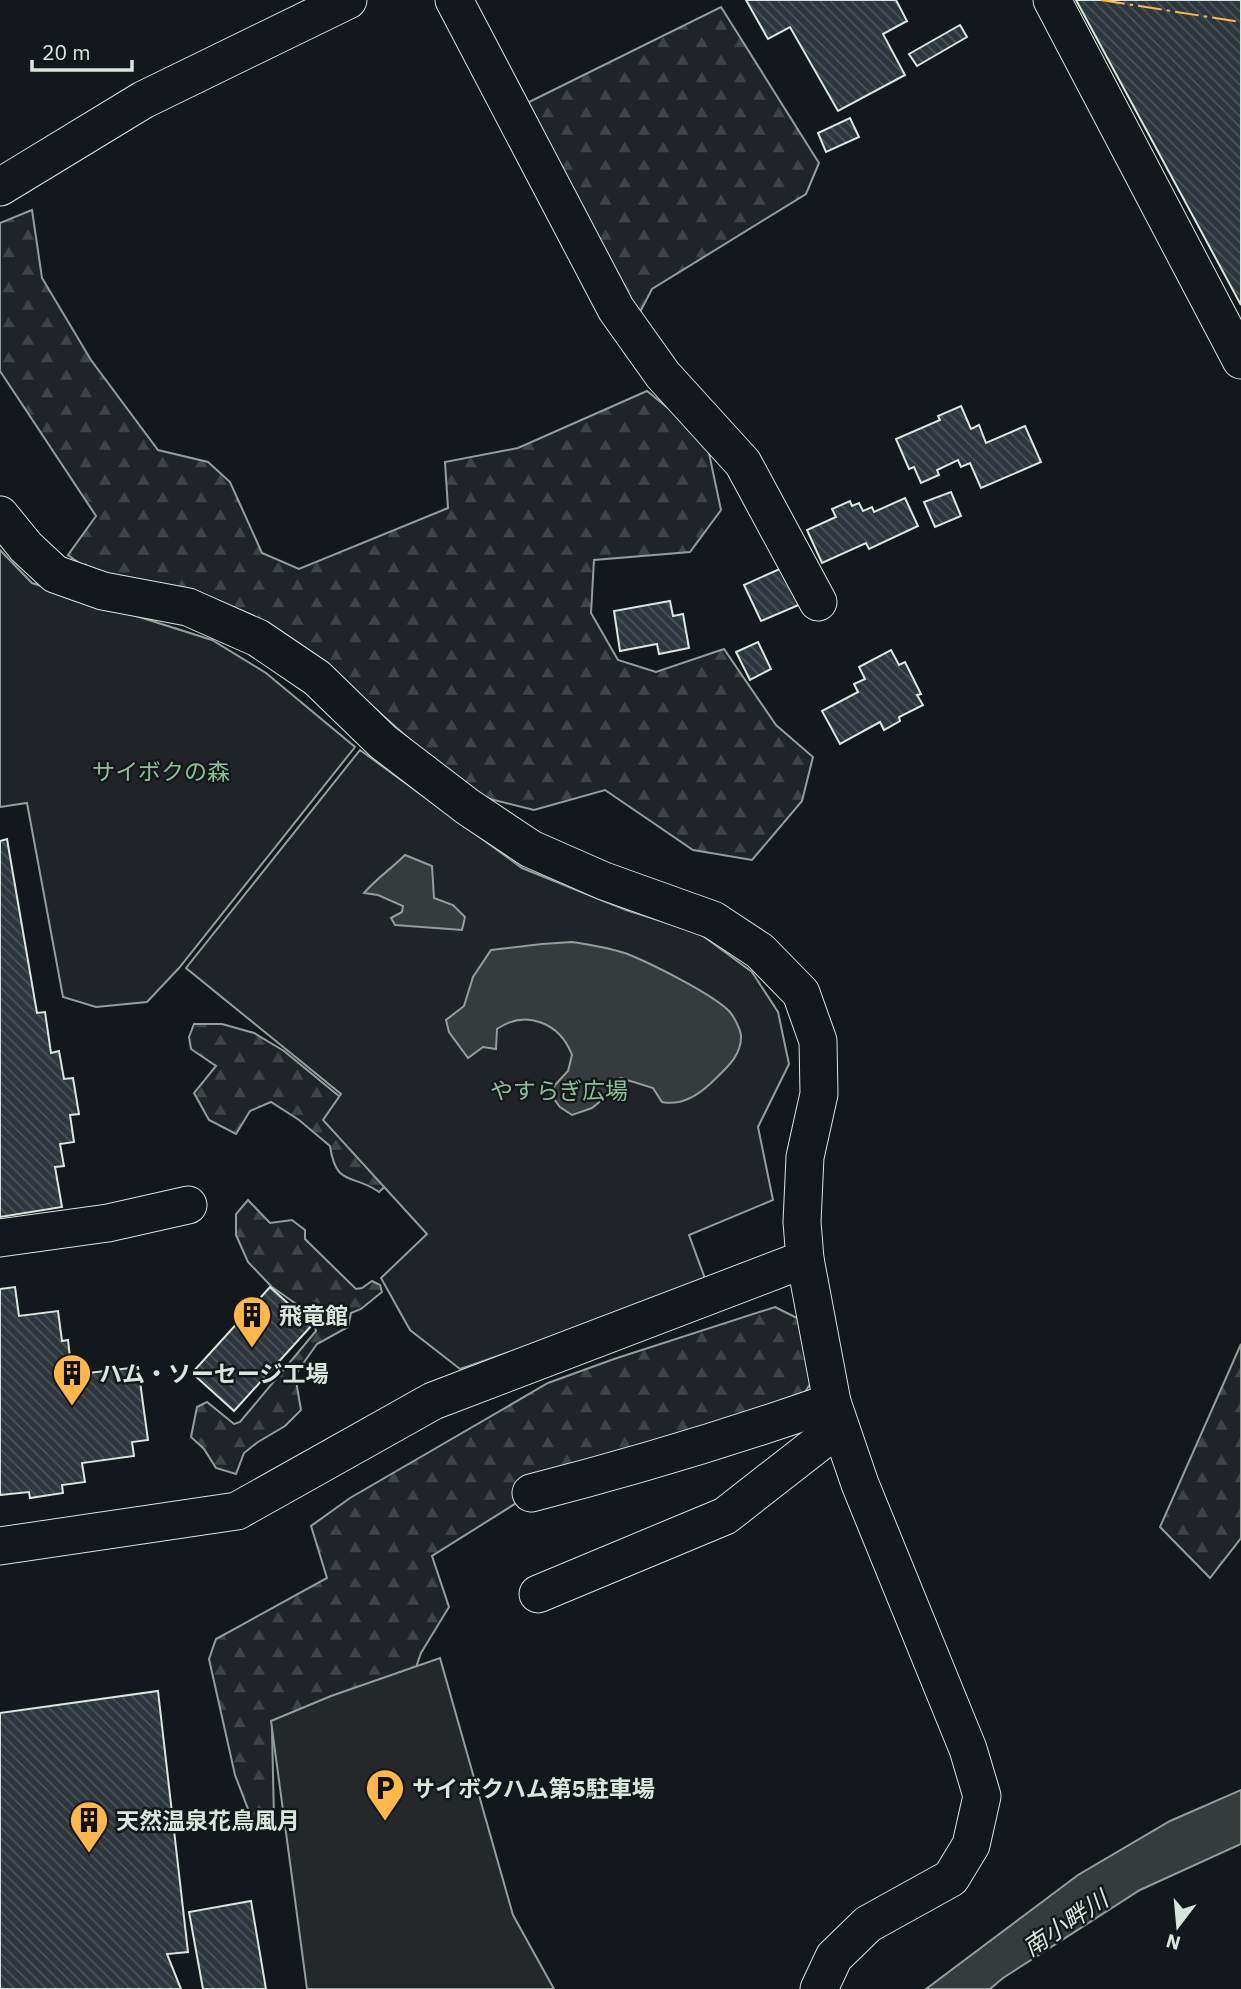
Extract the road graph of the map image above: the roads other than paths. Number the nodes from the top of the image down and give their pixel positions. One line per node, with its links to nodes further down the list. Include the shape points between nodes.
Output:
1 (348, 0): 4 (street, via 143,100)
2 (454, 0): 7 (street, via 616,309 663,375 743,463)
3 (1052, 0): 5 (street)
4 (0, 187)
5 (1241, 360)
6 (0, 514): 10 (street, via 55,574 103,591 188,607 258,638 317,678 383,742 531,849 713,920 760,951 801,993 818,1041 819,1094 805,1157)
7 (818, 602)
8 (188, 1205): 9 (street, via 108,1223)
9 (0, 1238)
10 (805, 1259): 11 (street); 13 (street, via 433,1401 237,1511)
11 (836, 1415): 12 (street, via 728,1439); 14 (street, via 725,1516); 15 (street, via 968,1749 982,1796 971,1845 951,1878 868,1924 834,1956)
12 (531, 1493)
13 (0, 1546)
14 (538, 1594)
15 (819, 1989)

